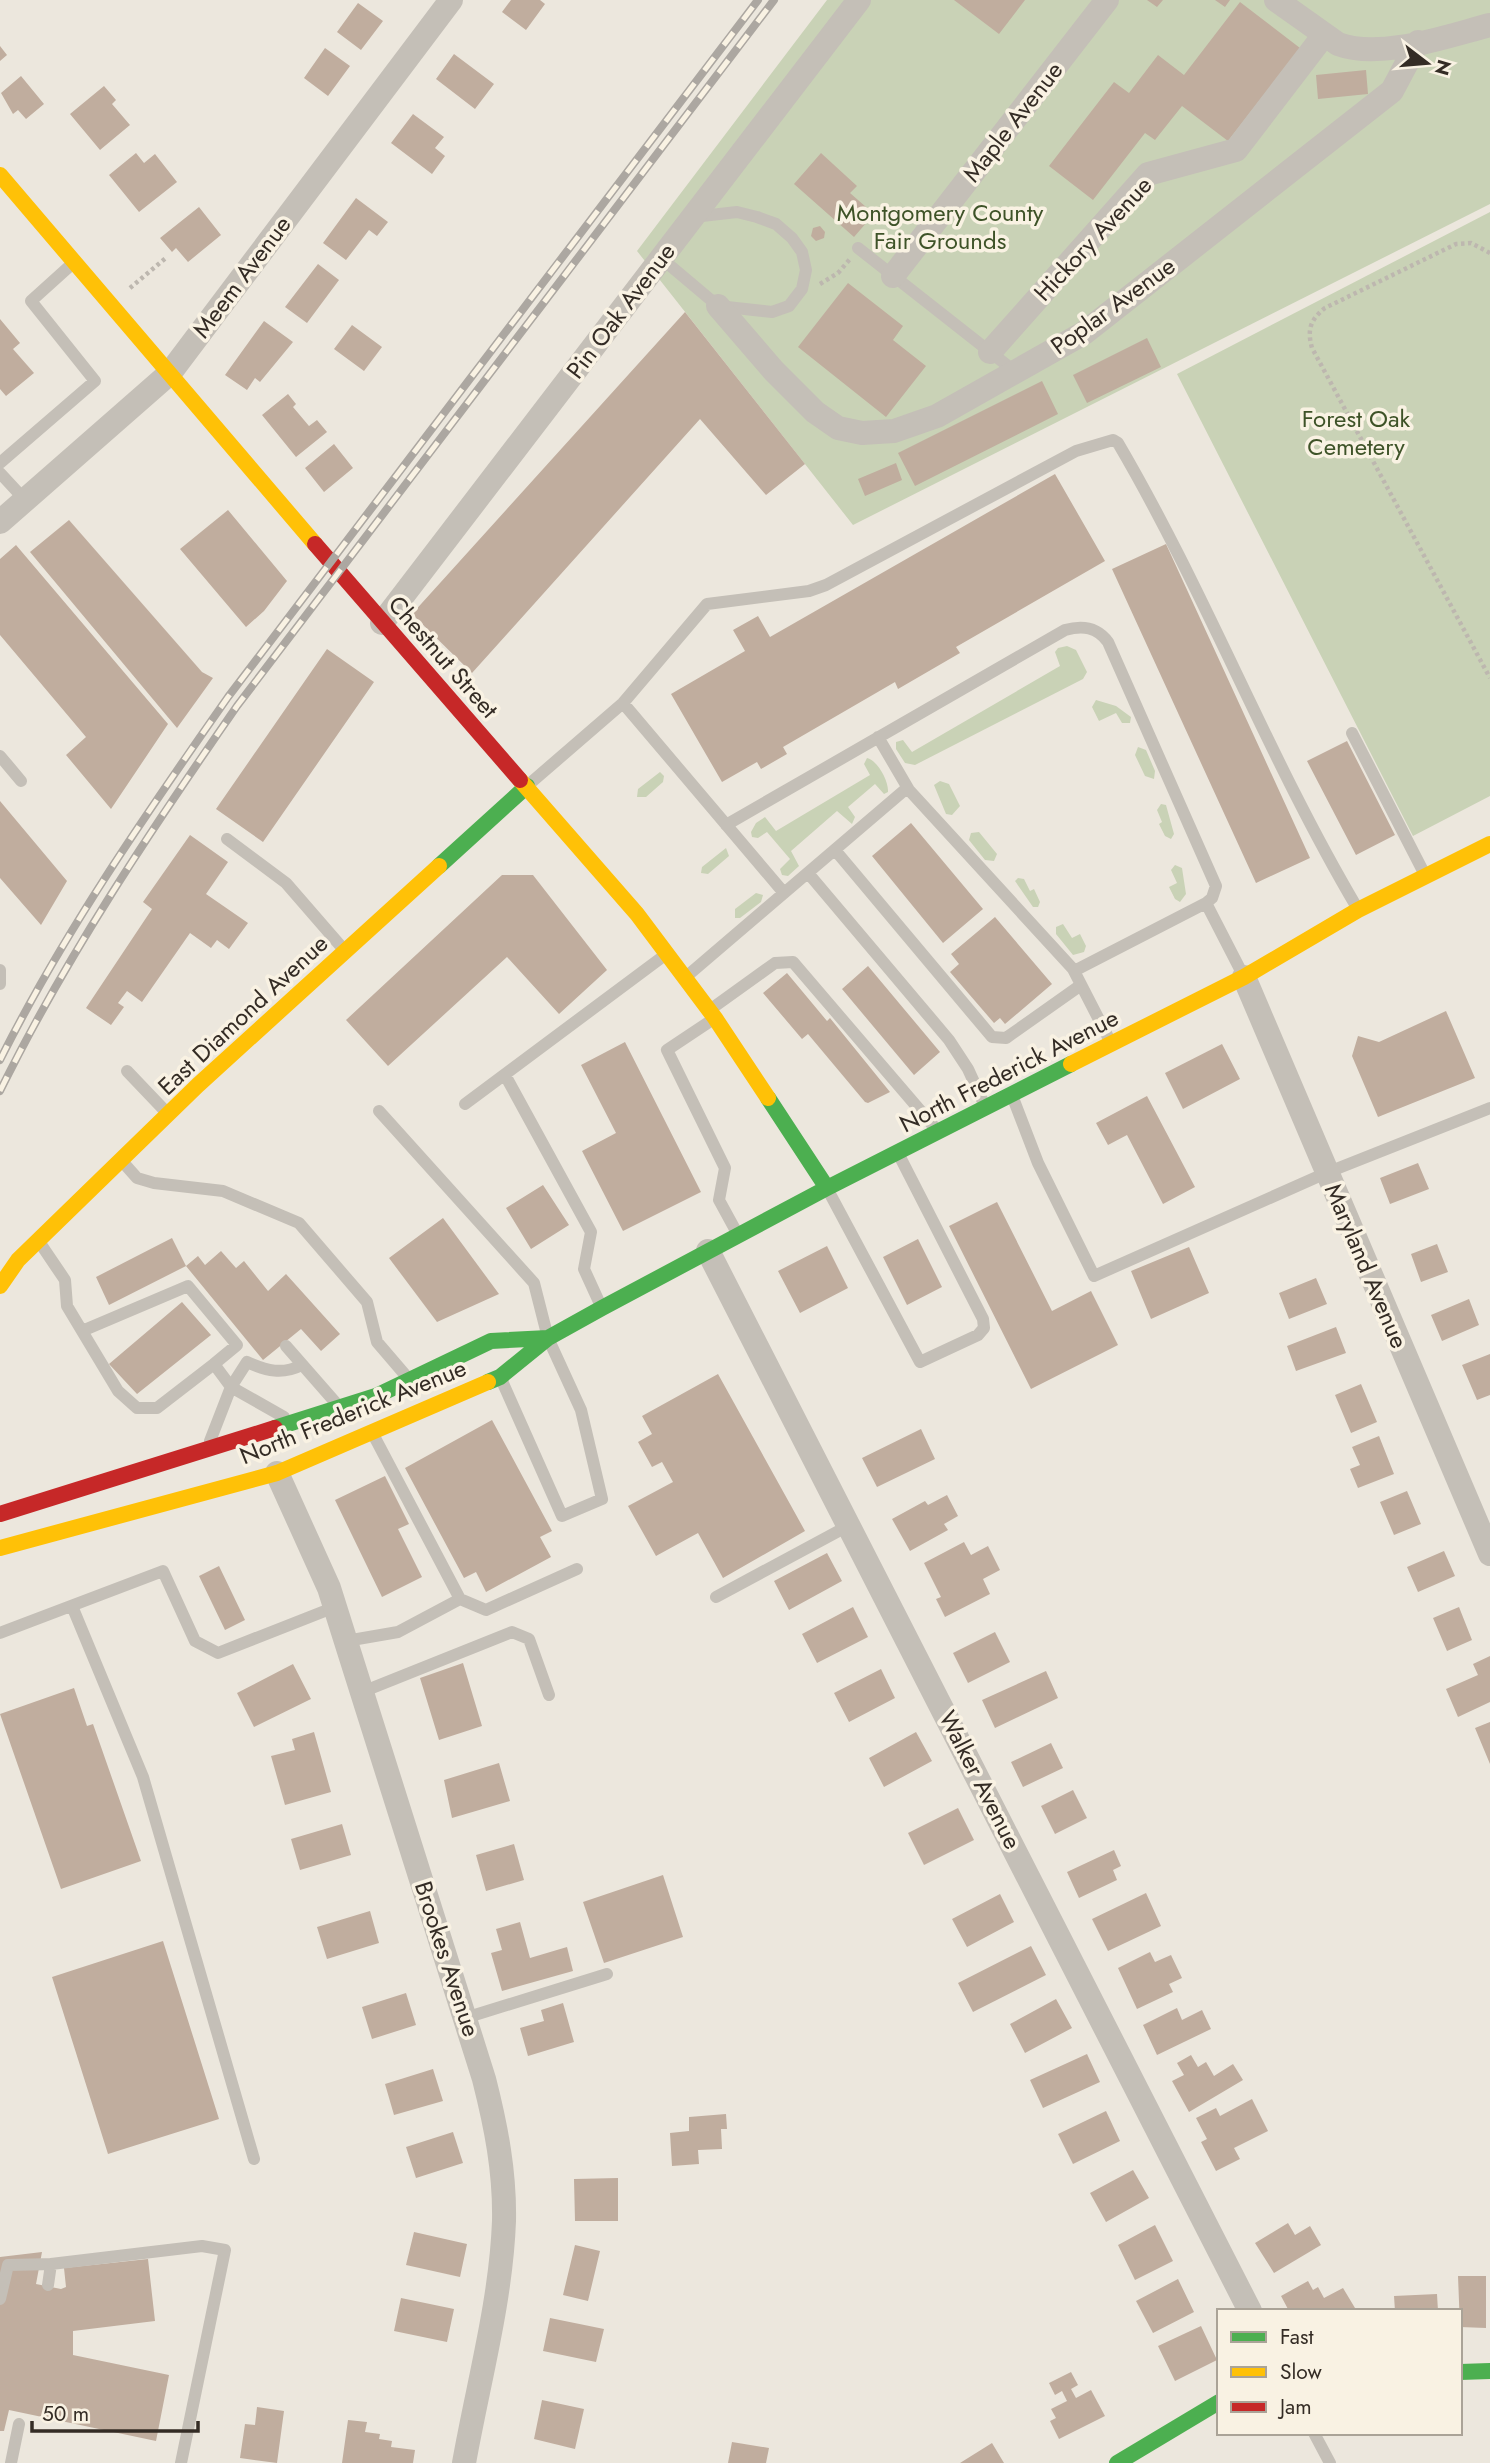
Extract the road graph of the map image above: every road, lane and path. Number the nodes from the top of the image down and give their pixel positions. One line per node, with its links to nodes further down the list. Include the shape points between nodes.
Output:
1 (451, 0): 21 (street, Meem Avenue)
2 (859, 0): 10 (street, Pin Oak Avenue)
3 (1107, 0): 16 (street, Maple Avenue)
4 (1276, 0): 5 (street)
5 (1309, 9): 7 (street)
6 (1490, 25): 8 (street)
7 (1324, 35): 8 (street, via 1338,44 1364,50); 20 (street, Hickory Avenue, via 1236,150 1148,174)
8 (1418, 43): 22 (street, Poplar Avenue, via 1392,91 1084,332)
9 (0, 175): 15 (main road, Chestnut Street)
10 (693, 217): 14 (street, Pin Oak Avenue); 17 (lane, via 737,212 776,224 802,253 806,270)
11 (858, 248): 16 (lane); 17 (path, via 838,273)
12 (1490, 253): 28 (path, via 1471,243 1440,250 1325,308 1315,316 1308,335)
13 (167, 257): 18 (path)
14 (662, 258): 19 (lane); 27 (street, Pin Oak Avenue)
15 (74, 262): 18 (main road, Chestnut Street); 23 (lane, via 31,301 95,381)
16 (893, 276): 20 (lane)
17 (802, 289): 19 (lane, via 789,306 772,312)
18 (111, 305): 21 (main road, Chestnut Street)
19 (719, 306): 22 (street, Poplar Avenue, via 774,371 838,428 894,432 937,416)
20 (990, 352): 22 (lane)
21 (170, 373): 25 (street, Meem Avenue); 27 (main road, Chestnut Street)
22 (1017, 373)
23 (0, 463)
24 (0, 473): 25 (lane)
25 (25, 500): 26 (street, Meem Avenue)
26 (0, 522)
27 (382, 623): 34 (main road, Chestnut Street)
28 (1490, 678)
29 (623, 704): 34 (lane); 36 (lane); 44 (lane, via 707,604 826,586 1076,451 1113,440 1164,524)
30 (1352, 733): 41 (lane)
31 (878, 737): 35 (lane); 36 (lane); 43 (lane, via 1065,630 1096,631 1108,642 1215,879 1215,892)
32 (0, 756): 33 (lane)
33 (22, 781)
34 (527, 786): 45 (main road, East Diamond Avenue); 46 (main road, Chestnut Street)
35 (908, 788): 39 (lane); 48 (lane)
36 (726, 825): 42 (lane)
37 (227, 839): 45 (lane, via 286,883)
38 (1490, 844): 41 (main road, North Frederick Avenue)
39 (835, 850): 40 (lane); 52 (lane, via 992,1037 1006,1038)
40 (808, 873): 42 (lane); 59 (lane, via 949,1040)
41 (1426, 876): 44 (main road, North Frederick Avenue)
42 (784, 893): 49 (lane)
43 (1206, 903): 48 (lane); 50 (lane)
44 (1358, 910): 50 (main road, North Frederick Avenue)
45 (345, 951): 62 (main road, East Diamond Avenue)
46 (668, 953): 49 (main road, Chestnut Street); 56 (lane)
47 (0, 970): 51 (lane)
48 (1074, 971): 52 (lane)
49 (685, 977): 53 (main road, Chestnut Street)
50 (1244, 977): 54 (main road, North Frederick Avenue); 66 (street, Maryland Avenue)
51 (0, 984)
52 (1082, 985): 54 (lane)
53 (712, 1014): 63 (lane, via 775,963 793,962); 67 (main road, Chestnut Street); 68 (lane, via 667,1050 725,1168 719,1199)
54 (1112, 1044): 57 (main road, North Frederick Avenue)
55 (127, 1071): 62 (lane)
56 (505, 1076): 58 (lane); 72 (lane, via 591,1232 584,1269)
57 (1012, 1095): 59 (main road, North Frederick Avenue); 66 (lane, via 1038,1163 1094,1276)
58 (465, 1104)
59 (986, 1108): 63 (main road, North Frederick Avenue)
60 (1490, 1108): 66 (lane)
61 (379, 1111): 74 (lane, via 534,1283)
62 (169, 1114): 65 (main road, East Diamond Avenue)
63 (938, 1132): 64 (main road, North Frederick Avenue)
64 (898, 1152): 67 (main road, North Frederick Avenue); 67 (lane, via 983,1319 984,1328 978,1335 920,1362)
65 (121, 1160): 69 (main road, East Diamond Avenue); 79 (lane, via 137,1178 223,1191 299,1223 367,1302 377,1342)
66 (1326, 1173): 89 (street, Maryland Avenue)
67 (827, 1188): 68 (main road, North Frederick Avenue)
68 (738, 1235): 70 (main road, North Frederick Avenue)
69 (38, 1240): 71 (main road, East Diamond Avenue); 73 (lane, via 65,1280 67,1306)
70 (708, 1251): 72 (main road, North Frederick Avenue); 87 (street, Walker Avenue)
71 (0, 1286)
72 (602, 1308): 74 (main road, North Frederick Avenue)
73 (82, 1331): 76 (lane, via 118,1391 137,1408 157,1408); 76 (lane, via 188,1286 237,1345)
74 (548, 1338): 78 (main road, North Frederick Avenue); 78 (lane, via 581,1410 602,1499 562,1517); 79 (main road, North Frederick Avenue, via 491,1341)
75 (286, 1346): 77 (lane)
76 (214, 1364): 80 (lane)
77 (302, 1365): 80 (lane, via 288,1372 264,1370 247,1362); 81 (lane)
78 (500, 1377): 83 (main road, North Frederick Avenue)
79 (410, 1381): 81 (main road, North Frederick Avenue)
80 (232, 1387): 82 (lane); 84 (lane)
81 (340, 1408): 82 (main road, North Frederick Avenue)
82 (293, 1422): 84 (main road, North Frederick Avenue)
83 (371, 1430): 85 (main road, North Frederick Avenue); 92 (lane)
84 (205, 1451): 86 (main road, North Frederick Avenue)
85 (277, 1473): 88 (main road, North Frederick Avenue); 94 (street, Brookes Avenue)
86 (0, 1514)
87 (848, 1526): 91 (lane); 106 (street, Walker Avenue)
88 (0, 1548)
89 (1490, 1554)
90 (577, 1569): 92 (lane, via 486,1610)
91 (716, 1597)
92 (460, 1599): 96 (lane, via 398,1632)
93 (72, 1606): 94 (lane, via 163,1571 195,1641 218,1653); 95 (lane); 101 (lane, via 143,1777)
94 (335, 1607): 96 (street, Brookes Avenue)
95 (0, 1633)
96 (346, 1641): 97 (street, Brookes Avenue)
97 (362, 1692): 98 (lane, via 512,1632 529,1639); 100 (street, Brookes Avenue)
98 (549, 1695)
99 (607, 1974): 100 (lane)
100 (465, 2018): 114 (street, Brookes Avenue, via 497,2128 504,2220 501,2262)
101 (254, 2159)
102 (54, 2264): 103 (lane); 104 (lane); 113 (lane, via 202,2246 225,2250)
103 (4, 2266): 105 (lane)
104 (48, 2286)
105 (0, 2299)
106 (1249, 2309)
107 (1490, 2371): 108 (main road)
108 (1462, 2372)
109 (1217, 2403): 115 (main road)
110 (19, 2424): 112 (lane)
111 (1315, 2435): 116 (lane)
112 (11, 2463)
113 (181, 2463)
114 (464, 2463)
115 (1117, 2463)
116 (1330, 2463)

